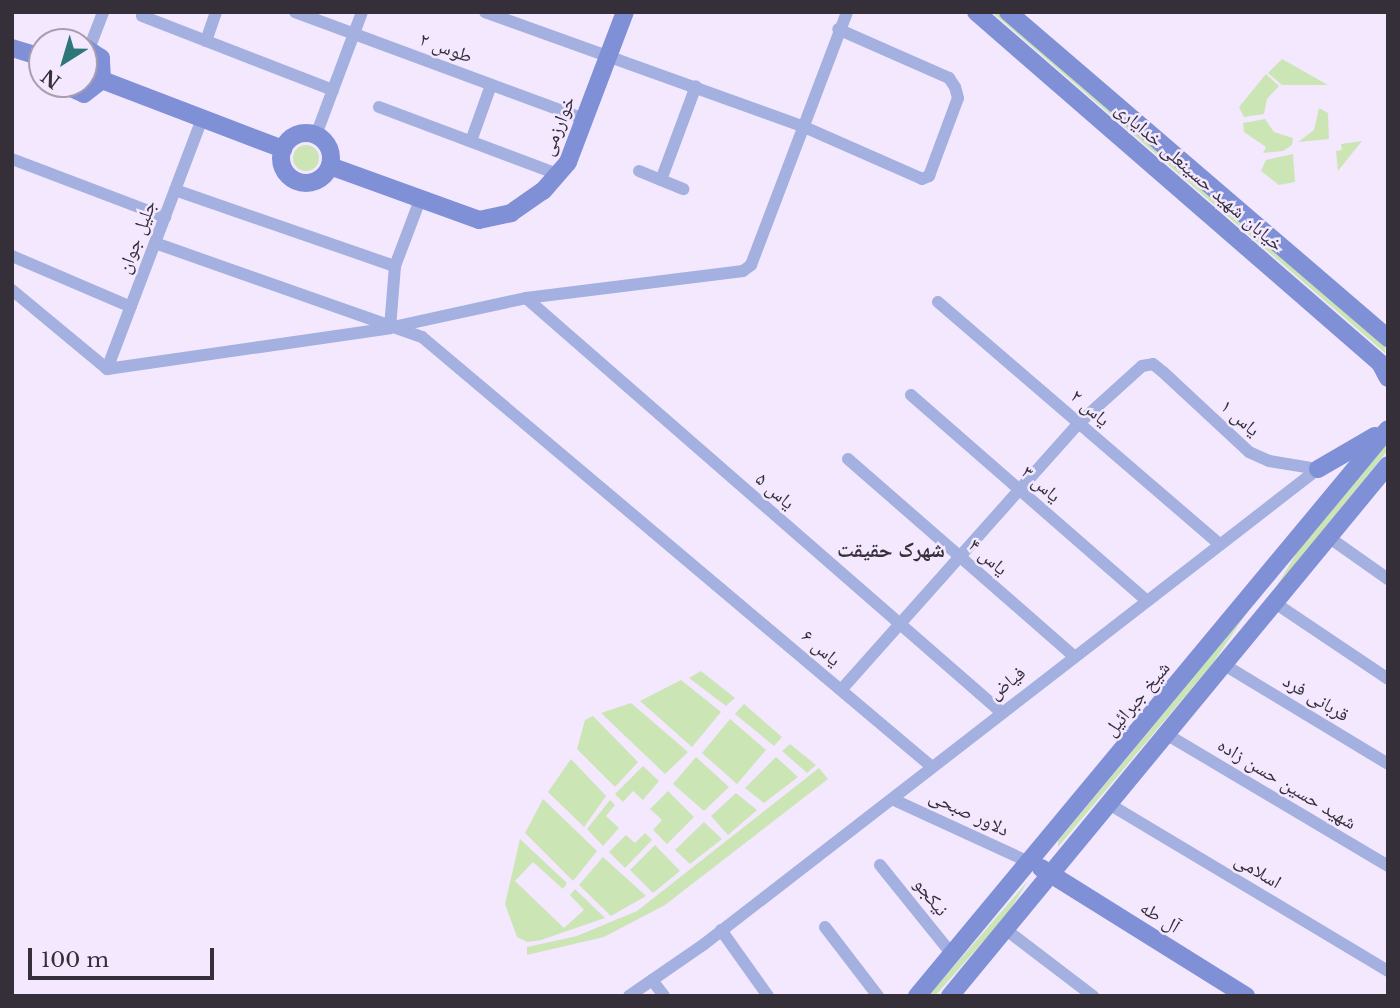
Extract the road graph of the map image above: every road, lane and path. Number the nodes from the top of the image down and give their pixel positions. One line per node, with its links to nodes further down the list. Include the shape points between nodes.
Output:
1 (103, 12): 11 (street)
2 (216, 12): 14 (street)
3 (295, 12): 13 (street, طوس ۲)
4 (362, 12): 13 (street)
5 (485, 12): 15 (street)
6 (625, 12): 15 (street, خوارزمی)
7 (847, 12): 12 (street)
8 (976, 12): 47 (street, خیابان شهید حسینعلی خدایاری)
9 (1017, 15): 46 (street, خیابان شهید حسینعلی خدایاری)
10 (142, 16): 14 (street)
11 (96, 28)
12 (838, 29): 25 (street); 25 (street, via 949,78 958,98 933,170 922,179)
13 (354, 34): 19 (street, طوس ۲); 21 (street)
14 (206, 41): 21 (street)
15 (608, 57): 20 (street); 24 (street, خوارزمی)
16 (98, 59): 17 (street, via 104,65)
17 (102, 80): 18 (street); 23 (street)
18 (98, 83)
19 (491, 85): 24 (street, طوس ۲); 27 (street)
20 (695, 86): 25 (street); 33 (street)
21 (333, 90): 26 (street)
22 (379, 107): 27 (street)
23 (202, 119): 28 (street); 35 (street, جلیل جوان)
24 (584, 120): 32 (street, خوارزمی)
25 (802, 126): 42 (street, via 757,259 743,271)
26 (316, 135): 28 (street, via 296,135); 30 (street, via 330,149)
27 (471, 141): 32 (street)
28 (283, 149): 30 (street, via 284,169 296,181 313,182)
29 (12, 159): 37 (street)
30 (330, 166): 36 (street, خوارزمی)
31 (639, 171): 33 (street)
32 (560, 174): 36 (street, خوارزمی, via 528,204 497,217 480,220)
33 (661, 180): 34 (street)
34 (683, 189)
35 (175, 190): 37 (street, جلیل جوان); 40 (street)
36 (420, 200): 40 (street)
37 (165, 217): 38 (street, جلیل جوان)
38 (155, 243): 44 (street, جلیل جوان); 45 (street, یاس ۶)
39 (12, 256): 44 (street)
40 (395, 266): 45 (street)
41 (12, 290): 48 (street)
42 (526, 298): 45 (street); 64 (street, یاس ۵)
43 (938, 302): 50 (street, یاس ۲)
44 (131, 307): 48 (street, جلیل جوان)
45 (390, 328): 48 (street); 68 (street, یاس ۶, via 422,337)
46 (1388, 338)
47 (1385, 367)
48 (107, 369)
49 (911, 395): 56 (street, یاس ۳)
50 (1079, 424): 54 (street, یاس ۱, via 1142,366 1153,364 1249,452 1269,461); 56 (street); 58 (street, یاس ۲)
51 (1388, 429): 54 (street); 55 (street, شیخ جبرائیل)
52 (848, 459): 59 (street, یاس ۴)
53 (1388, 465): 57 (street)
54 (1318, 469): 55 (street, via 1333,478); 58 (street, فیاض)
55 (1337, 489): 61 (street, شیخ جبرائیل)
56 (1020, 491): 59 (street); 62 (street, یاس ۳)
57 (1327, 536): 60 (street); 63 (street)
58 (1218, 543): 62 (street, فیاض)
59 (959, 558): 64 (street); 65 (street, یاس ۴)
60 (1388, 579)
61 (1257, 587): 63 (street); 75 (street, شیخ جبرائیل)
62 (1147, 601): 65 (street, فیاض)
63 (1275, 603): 66 (street); 67 (street)
64 (900, 623): 68 (street); 69 (street, یاس ۵)
65 (1073, 655): 69 (street, فیاض)
66 (1223, 664): 70 (street); 71 (street, قربانی فرد)
67 (1388, 679)
68 (841, 691): 72 (street, یاس ۶)
69 (1001, 712): 72 (street, فیاض)
70 (1166, 734): 74 (street); 77 (street, شهید حسین حسن زاده)
71 (1388, 764)
72 (931, 766): 73 (street, فیاض)
73 (892, 799): 75 (street, دلاور صبحی); 81 (street, فیاض)
74 (1109, 804): 78 (street); 83 (street, اسلامی)
75 (1029, 862): 78 (street, آل طه); 82 (street, شیخ جبرائیل)
76 (880, 865): 82 (street, نیکجو)
77 (1388, 866)
78 (1051, 873): 80 (street); 92 (street, آل طه)
79 (825, 927): 88 (street)
80 (1005, 929): 90 (street); 91 (street)
81 (721, 930): 84 (street, فیاض); 87 (street)
82 (951, 953): 89 (street, شیخ جبرائیل)
83 (1388, 971)
84 (652, 980): 85 (street, فیاض); 86 (street)
85 (629, 996)
86 (663, 996)
87 (768, 996)
88 (878, 996)
89 (917, 996)
90 (950, 996)
91 (1093, 996)
92 (1246, 996)

